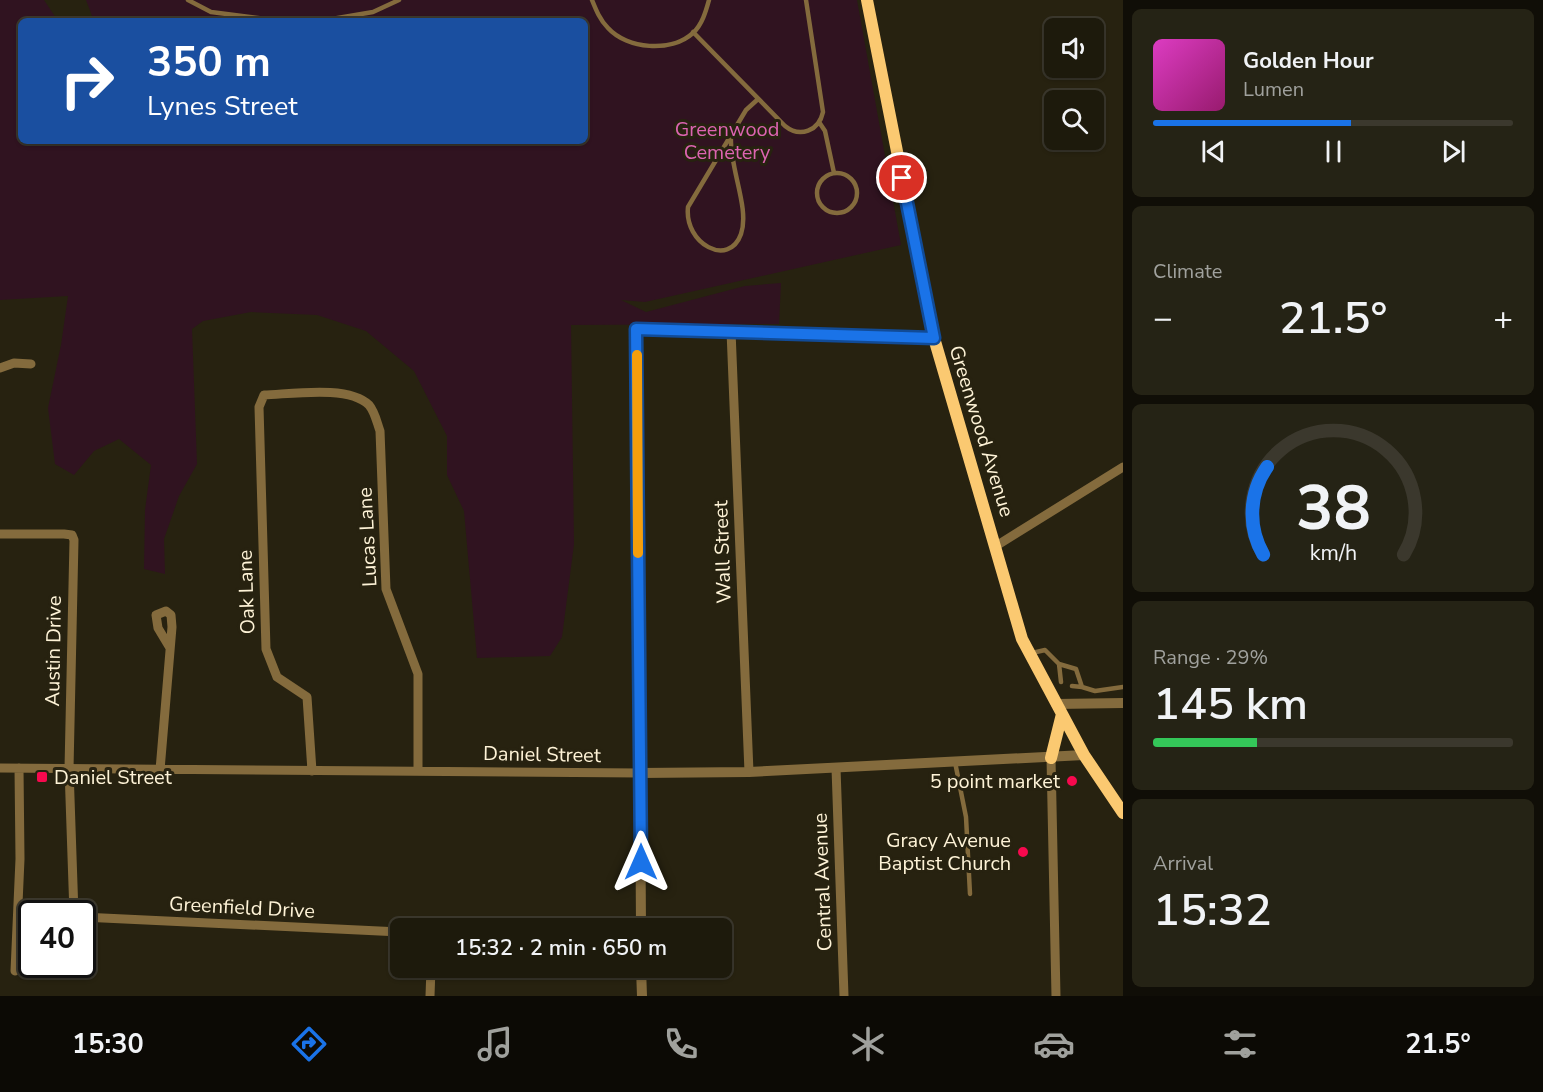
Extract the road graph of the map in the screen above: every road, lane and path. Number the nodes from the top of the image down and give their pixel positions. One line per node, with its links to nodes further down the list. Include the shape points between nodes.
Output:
1 (188, 0): 7 (lane, via 211,12)
2 (399, 0): 8 (lane, via 373,12)
3 (592, 0): 9 (lane, via 608,29 629,42 669,44)
4 (709, 0): 9 (lane)
5 (806, 0): 11 (lane, via 822,107)
6 (867, 0): 15 (main road, Greenwood Avenue)
7 (258, 18)
8 (338, 18)
9 (693, 33): 10 (lane)
10 (757, 100): 11 (lane, via 793,131 807,131); 12 (lane, via 746,110)
11 (819, 122): 13 (lane, via 825,131)
12 (731, 136): 12 (lane, via 688,207 692,233 702,244 716,250 732,245 743,225)
13 (834, 173): 13 (lane, via 820,182 817,198 822,208 838,214 853,206 856,189 846,175)
14 (731, 331): 15 (street); 41 (street, Wall Street); 42 (street, via 636,329)
15 (934, 338): 21 (main road, Greenwood Avenue)
16 (31, 364): 17 (street, via 14,363)
17 (0, 368)
18 (264, 395): 39 (street, Oak Lane, via 259,407 266,649 277,677 308,696); 40 (street, Lucas Lane, via 342,393 357,397 375,414 380,431 386,590 418,674)
19 (1123, 467): 21 (street)
20 (0, 534): 37 (street, Austin Drive, via 72,535)
21 (996, 546): 23 (main road, Greenwood Avenue, via 1022,639)
22 (170, 648): 38 (street)
23 (1030, 653): 24 (lane, via 1045,650); 30 (main road, Greenwood Avenue)
24 (1059, 664): 25 (lane); 27 (lane, via 1076,669)
25 (1061, 682)
26 (1072, 686): 27 (lane)
27 (1082, 687): 28 (lane, via 1095,691)
28 (1123, 687)
29 (1123, 703): 30 (street)
30 (1059, 709): 31 (main road, Greenwood Avenue); 32 (main road)
31 (1083, 754): 32 (street, Daniel Street); 43 (main road, Greenwood Avenue)
32 (1051, 758): 33 (street, Daniel Street); 55 (street)
33 (955, 762): 36 (street, Daniel Street); 44 (lane, via 966,817)
34 (0, 768): 35 (street, Daniel Street)
35 (19, 768): 37 (street, Daniel Street); 49 (street)
36 (836, 768): 41 (street, Daniel Street); 54 (street, Central Avenue)
37 (69, 769): 38 (street, Daniel Street); 45 (street)
38 (160, 770): 39 (street, Daniel Street)
39 (312, 771): 40 (street, Daniel Street)
40 (418, 771): 42 (street, Daniel Street)
41 (749, 772): 42 (street, Daniel Street)
42 (640, 774): 47 (street)
43 (1123, 813)
44 (970, 894)
45 (74, 900)
46 (96, 918): 48 (street, Greenfield Drive)
47 (641, 918)
48 (390, 932)
49 (15, 971)
50 (430, 978): 52 (street)
51 (642, 978): 53 (street)
52 (430, 996)
53 (642, 996)
54 (844, 996)
55 (1056, 996)

